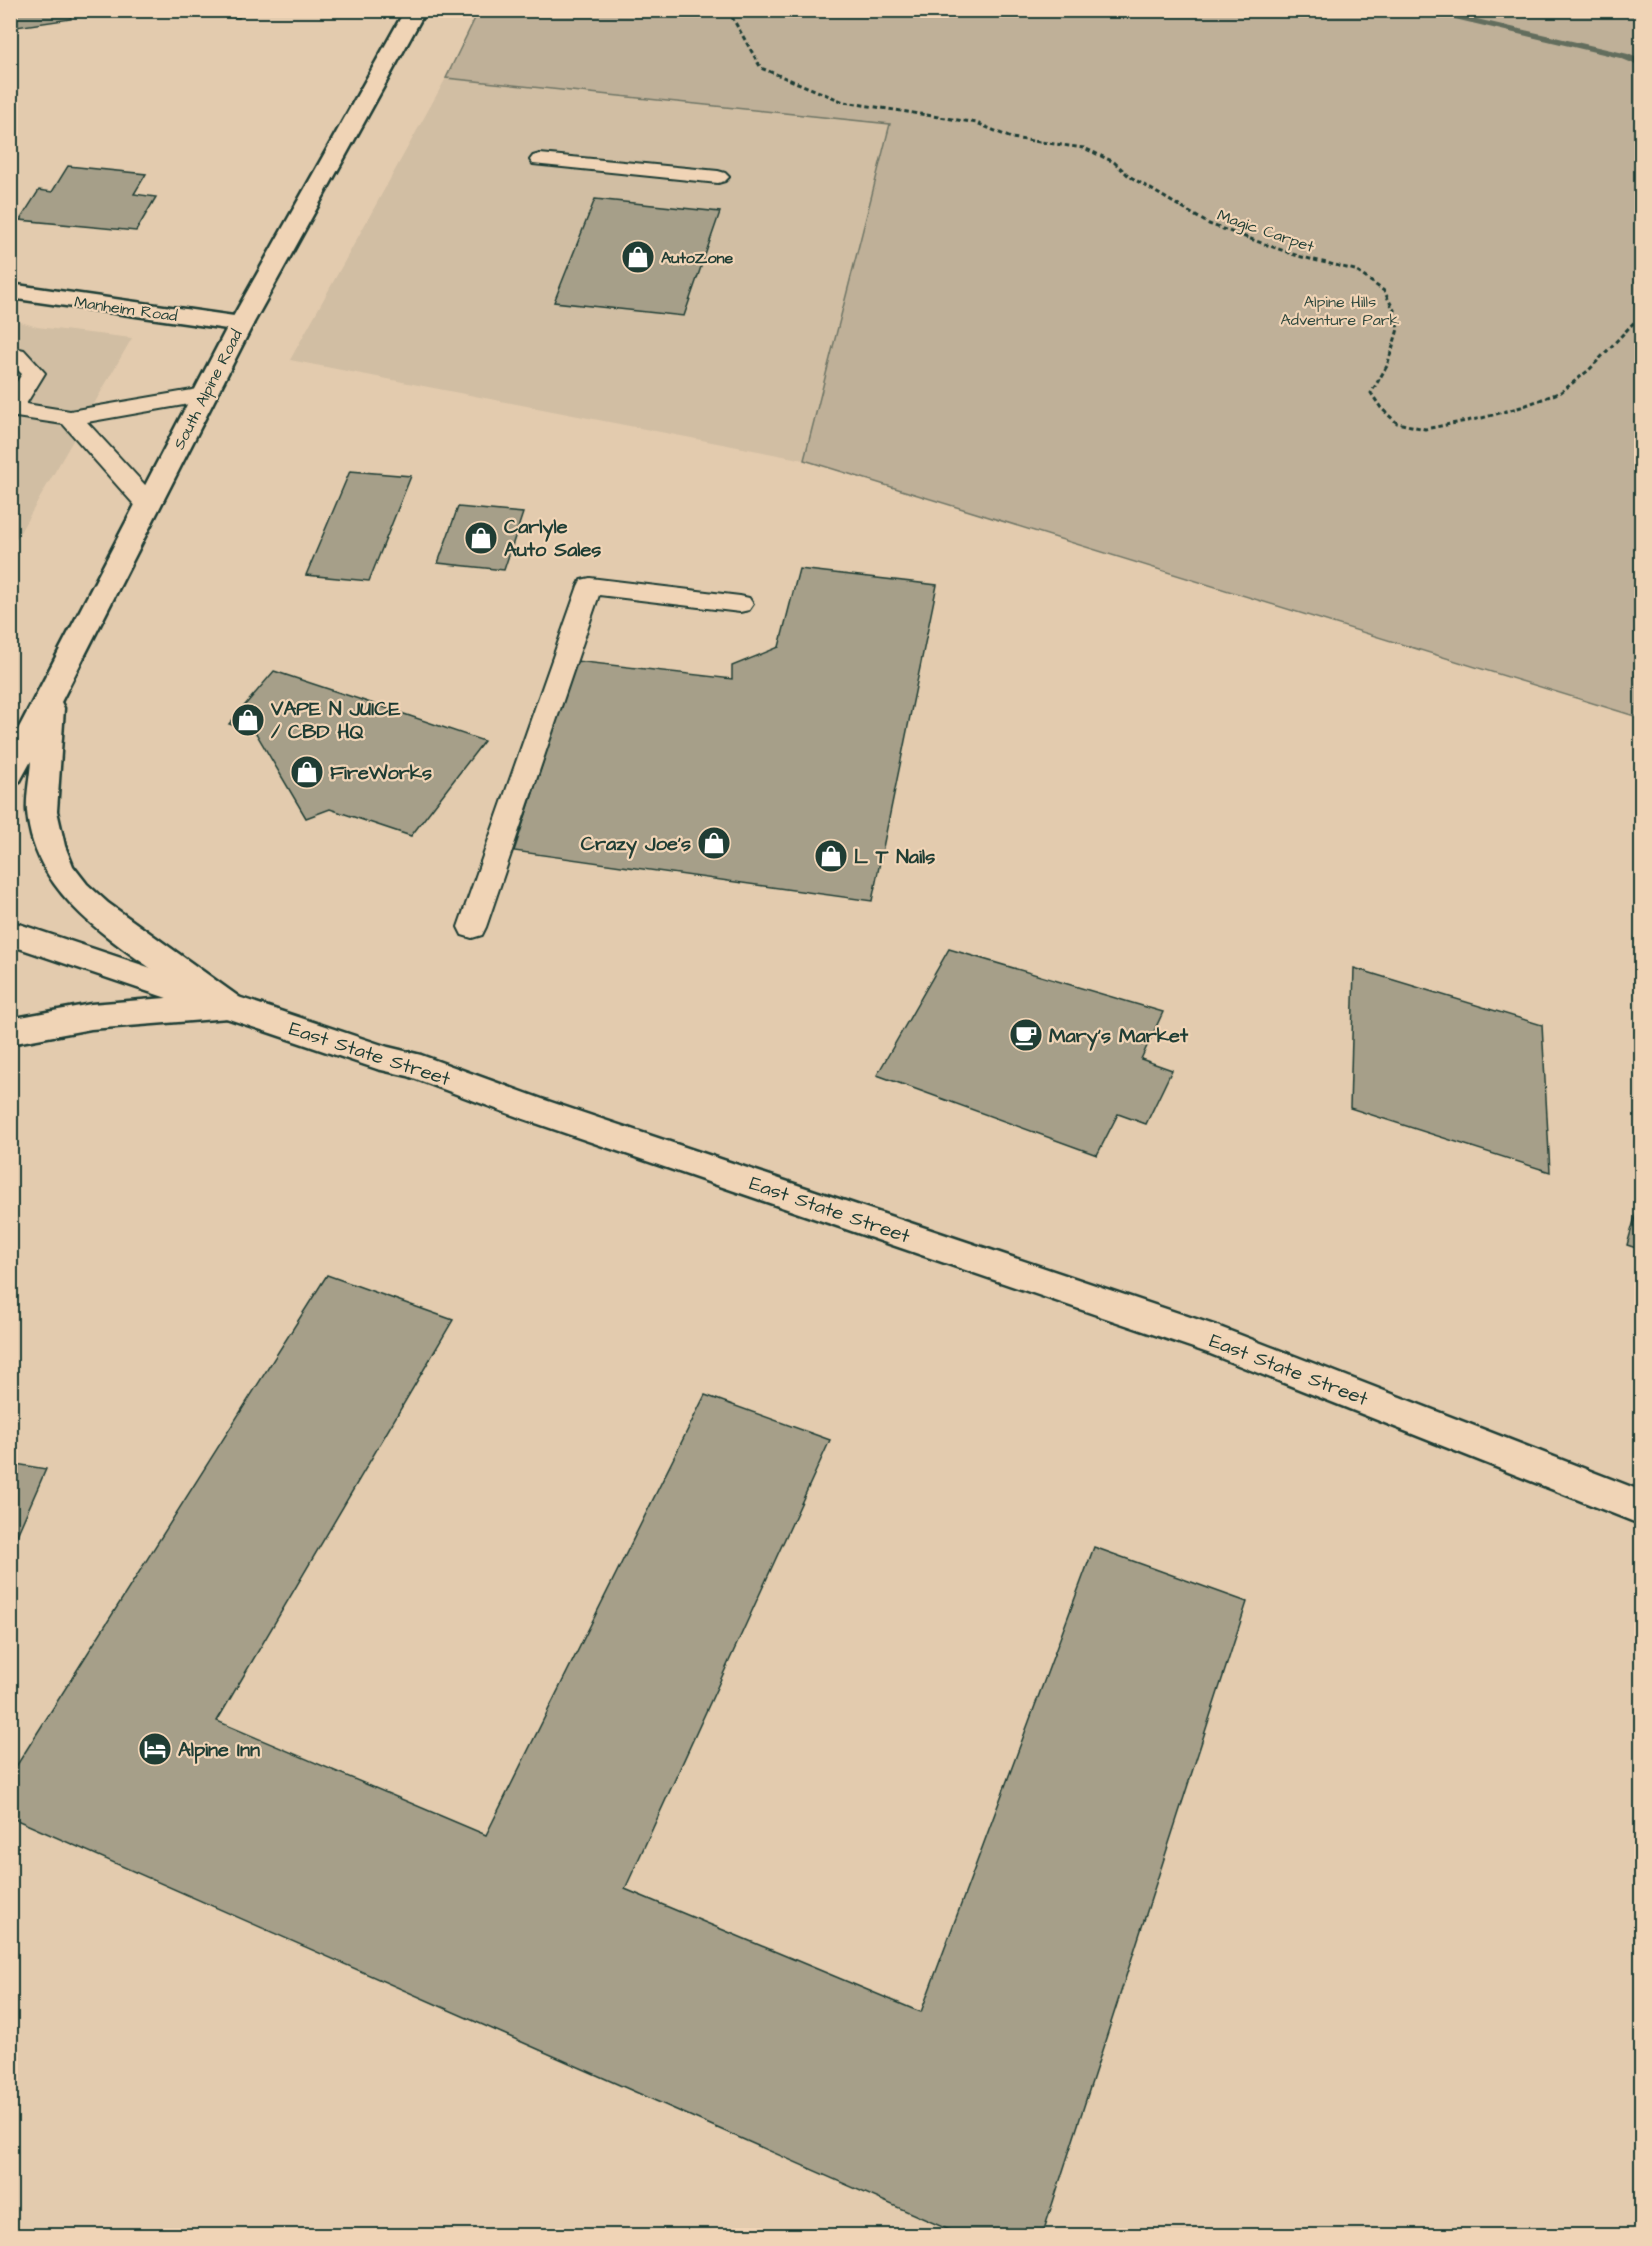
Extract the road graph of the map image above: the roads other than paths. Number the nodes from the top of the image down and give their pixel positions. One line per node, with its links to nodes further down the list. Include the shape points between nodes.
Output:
1 (416, 10): 5 (main road, South Alpine Road)
2 (540, 160): 3 (lane)
3 (718, 177)
4 (10, 291): 5 (main road, Manheim Road)
5 (241, 324): 7 (main road, South Alpine Road)
6 (10, 354): 8 (lane, via 34,373)
7 (204, 394): 9 (lane); 10 (main road, South Alpine Road)
8 (11, 410): 9 (lane)
9 (70, 418): 10 (lane)
10 (148, 504): 12 (main road, South Alpine Road)
11 (740, 604): 15 (lane, via 590,586)
12 (51, 693): 13 (main road); 14 (main road, South Alpine Road); 17 (main road, via 42,811 60,871 97,910)
13 (10, 734)
14 (10, 774)
15 (472, 927)
16 (10, 933): 17 (main road, East State Street)
17 (228, 1006): 18 (main road, via 131,1012 44,1023); 19 (main road, East State Street, via 410,1064 1217,1341)
18 (10, 1032)
19 (1641, 1508)

